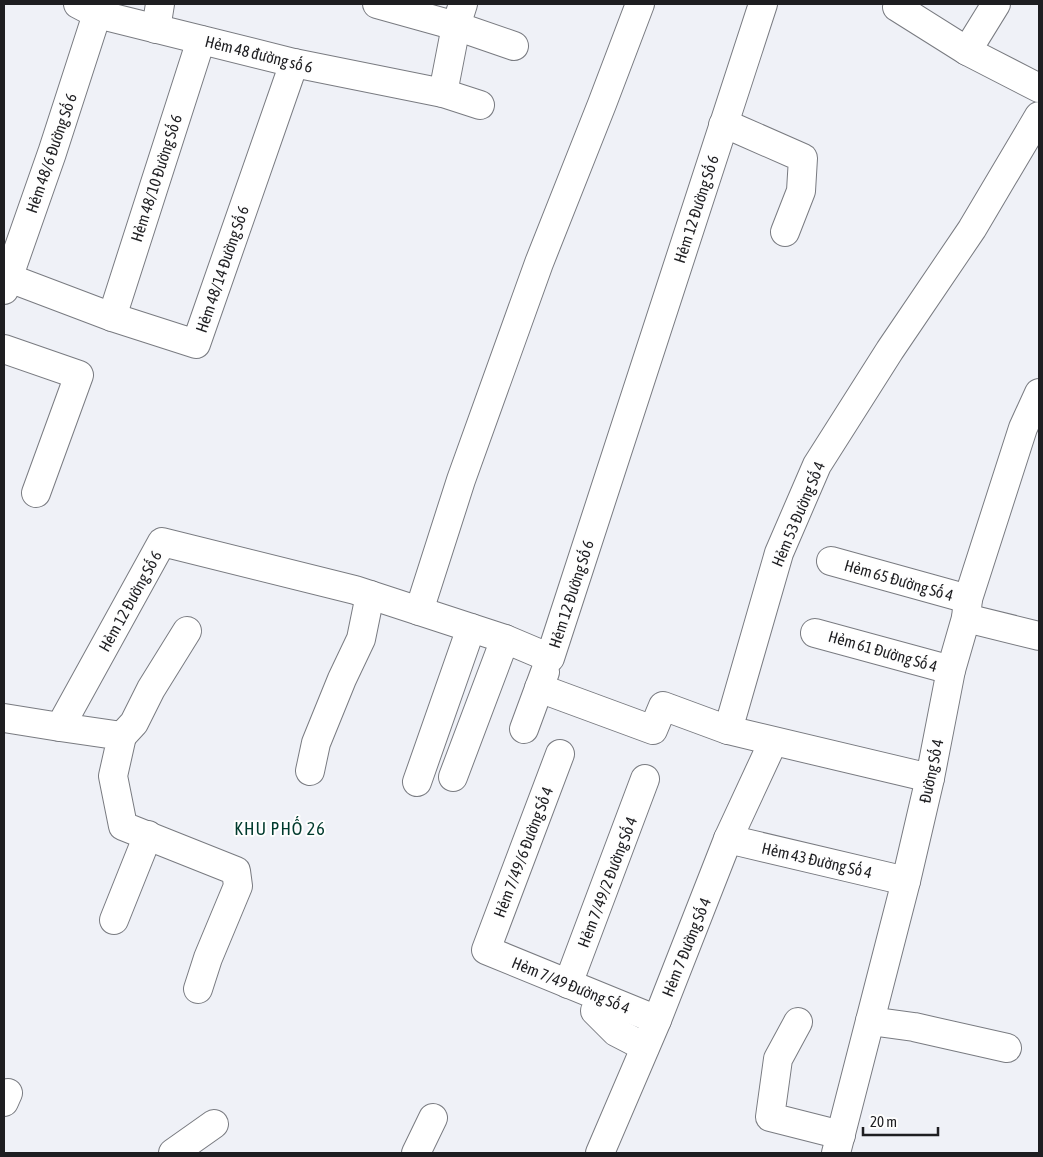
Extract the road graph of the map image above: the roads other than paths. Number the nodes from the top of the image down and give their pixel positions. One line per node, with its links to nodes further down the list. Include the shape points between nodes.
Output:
1 (376, 4): 7 (street)
2 (640, 4): 28 (street, via 539,263)
3 (763, 4): 17 (street, Hẻm 12 Đường Số 6)
4 (900, 4): 11 (street, via 897,7)
5 (996, 4): 11 (street)
6 (88, 9): 8 (street, Hẻm 48 đường số 6); 19 (street, Hẻm 48/6 Đường Số 6)
7 (460, 15): 10 (street); 14 (street)
8 (158, 16): 9 (street, Hẻm 48 đường số 6)
9 (201, 40): 12 (street, Hẻm 48 đường số 6); 20 (street, Hẻm 48/10 Đường Số 6)
10 (514, 46)
11 (967, 50): 13 (street)
12 (294, 63): 14 (street, Hẻm 48 đường số 6); 20 (street, Hẻm 48/14 Đường Số 6, via 196,344)
13 (1039, 88)
14 (443, 92): 15 (street, Hẻm 48 đường số 6)
15 (480, 106)
16 (1039, 116): 40 (street, Hẻm 53 Đường Số 4, via 972,229 817,465 779,553)
17 (723, 125): 18 (street, via 803,158 802,191); 34 (street, Hẻm 12 Đường Số 6)
18 (785, 232)
19 (6, 284): 20 (street, Hẻm 48/14 Đường Số 6)
20 (112, 317)
21 (4, 349): 24 (street, via 79,375)
22 (1039, 393): 23 (street, Đường Số 4)
23 (1031, 431): 27 (street, Đường Số 4)
24 (36, 493)
25 (831, 561): 27 (street, Hẻm 65 Đường Số 4)
26 (370, 594): 28 (street, Hẻm 12 Đường Số 6); 38 (street, Hẻm 12 Đường Số 6, via 162,542); 44 (street, via 361,639 316,743)
27 (967, 609): 32 (street, Hẻm 65 Đường Số 4); 35 (street, Đường Số 4)
28 (418, 611): 29 (street, Hẻm 12 Đường Số 6)
29 (471, 628): 33 (street, Hẻm 12 Đường Số 6); 48 (street)
30 (187, 631): 41 (street, via 134,722)
31 (815, 632): 35 (street, Hẻm 61 Đường Số 4)
32 (1039, 636)
33 (505, 639): 34 (street, Hẻm 12 Đường Số 6); 45 (street)
34 (550, 658): 36 (street)
35 (951, 670): 46 (street, Đường Số 4)
36 (539, 688): 39 (street); 40 (street, via 653,730 663,706)
37 (4, 718): 38 (street)
38 (60, 727): 41 (street)
39 (524, 729)
40 (728, 730): 42 (street)
41 (122, 736): 49 (street, via 113,776 123,826)
42 (773, 742): 46 (street); 50 (street, Hẻm 7 Đường Số 4)
43 (560, 754): 53 (street, Hẻm 7/49/6 Đường Số 4)
44 (310, 771)
45 (453, 777)
46 (930, 778): 51 (street, Đường Số 4)
47 (645, 779): 54 (street, Hẻm 7/49/2 Đường Số 4)
48 (417, 782)
49 (148, 835): 52 (street); 55 (street, via 236,871 238,886)
50 (728, 839): 51 (street, Hẻm 43 Đường Số 4); 57 (street, Hẻm 7 Đường Số 4)
51 (906, 881): 58 (street, Đường Số 4)
52 (114, 920)
53 (486, 950): 54 (street, Hẻm 7/49 Đường Số 4)
54 (568, 984): 57 (street, Hẻm 7/49 Đường Số 4)
55 (198, 990)
56 (595, 1011): 60 (street, via 616,1032)
57 (657, 1020): 60 (street, Hẻm 7 Đường Số 4)
58 (870, 1021): 61 (street, via 914,1027); 64 (street, Đường Số 4)
59 (798, 1022): 64 (street, via 778,1059 770,1117)
60 (645, 1047): 67 (street, Hẻm 7 Đường Số 4)
61 (1007, 1048)
62 (433, 1118): 66 (street)
63 (214, 1124): 65 (street)
64 (839, 1144)
65 (173, 1153)
66 (416, 1153)
67 (600, 1153)

